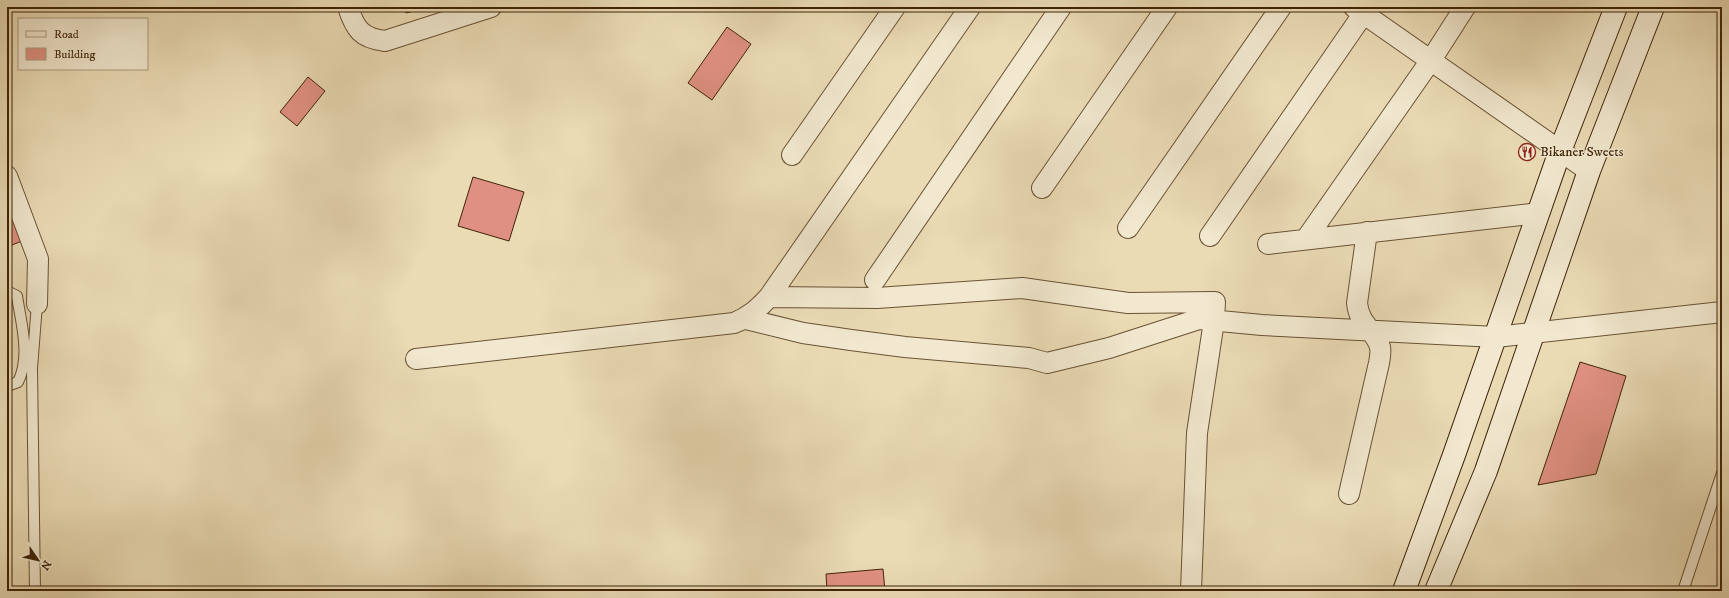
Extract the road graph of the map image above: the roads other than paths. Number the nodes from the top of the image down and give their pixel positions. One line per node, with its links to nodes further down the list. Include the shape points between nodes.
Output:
1 (348, 7): 2 (street, via 353,22 361,32 370,40 385,41)
2 (491, 7)
3 (895, 7): 14 (street)
4 (970, 7): 26 (street)
5 (1061, 7): 24 (street)
6 (1167, 7): 17 (street)
7 (1281, 7): 19 (street)
8 (1465, 7): 12 (street)
9 (1616, 7): 13 (main road)
10 (1653, 7): 15 (main road)
11 (1362, 9): 12 (street); 21 (street)
12 (1431, 60): 13 (street); 22 (street)
13 (1560, 151): 15 (street); 18 (main road)
14 (792, 155)
15 (1589, 171): 32 (main road)
16 (7, 176): 27 (street, via 38,259)
17 (1042, 188)
18 (1539, 213): 20 (street); 33 (main road)
19 (1128, 228)
20 (1367, 232): 22 (street); 31 (street, via 1357,303 1361,318)
21 (1210, 236)
22 (1306, 239): 23 (street)
23 (1268, 244)
24 (875, 280)
25 (7, 291): 35 (lane, via 17,296 24,342 22,373 18,382)
26 (769, 297): 29 (street); 30 (street, via 877,298 1022,288 1128,303 1215,302)
27 (38, 304): 38 (lane, via 32,368)
28 (1722, 312): 32 (street)
29 (746, 319): 30 (street, via 803,333 905,347 1029,358 1048,363 1109,348 1199,319); 34 (street, via 734,323)
30 (1214, 321): 31 (street); 39 (street, via 1197,433)
31 (1369, 330): 33 (street); 37 (street, via 1380,348 1379,363)
32 (1533, 333): 33 (street); 41 (main road, via 1486,471)
33 (1496, 337): 40 (main road)
34 (416, 359)
35 (7, 386)
36 (1722, 473): 42 (lane)
37 (1349, 494)
38 (35, 591)
39 (1191, 591)
40 (1404, 591)
41 (1436, 591)
42 (1683, 591)

